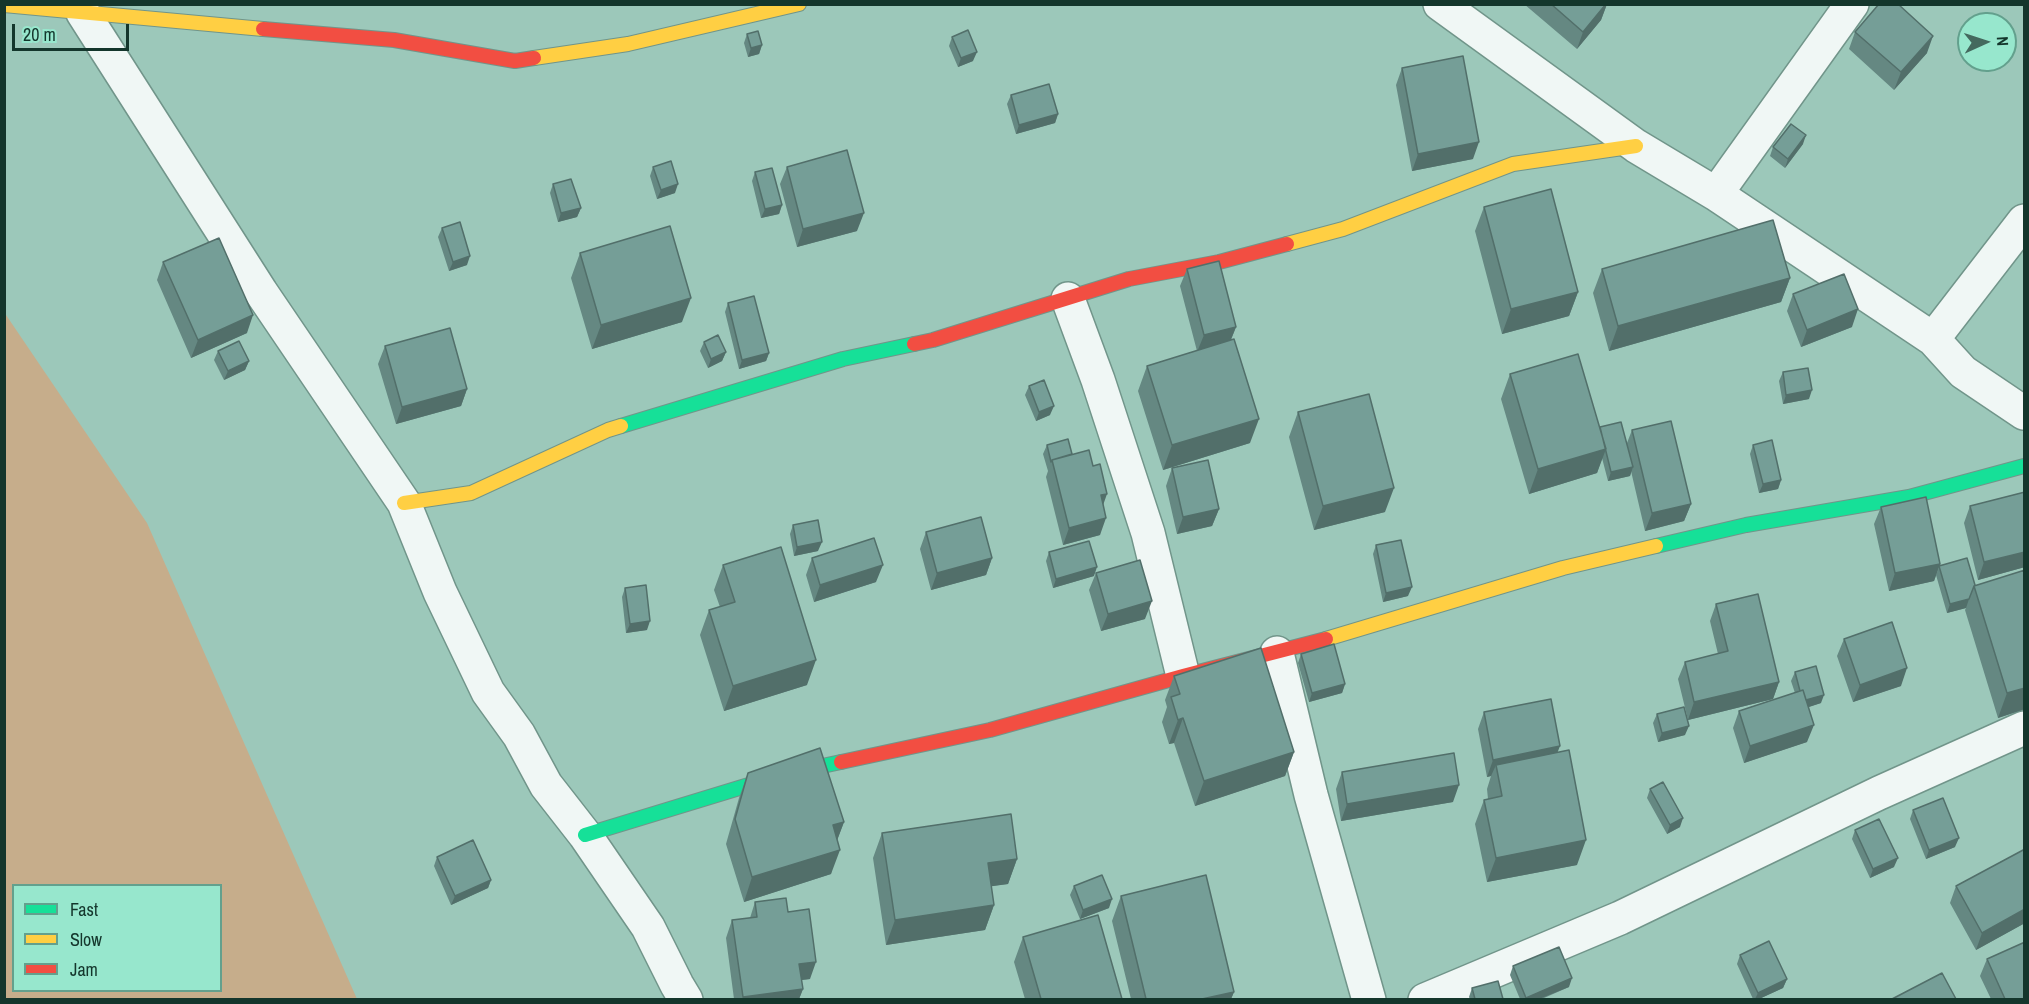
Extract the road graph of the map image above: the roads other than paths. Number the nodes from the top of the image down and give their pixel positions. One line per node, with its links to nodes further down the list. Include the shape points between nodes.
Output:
1 (799, 4): 5 (street, via 628,44 515,61 394,40)
2 (1440, 4): 6 (street)
3 (1852, 4): 7 (street)
4 (4, 5): 5 (street)
5 (83, 13): 13 (street, via 261,292)
6 (1636, 146): 7 (street); 9 (street, via 1514,164 1342,228 1219,262 1129,279)
7 (1716, 194): 10 (street)
8 (2025, 220): 10 (street)
9 (1068, 299): 13 (street, via 933,340 843,359 666,411 608,430 471,493); 15 (street, via 1148,533)
10 (1933, 339): 11 (street, via 1963,372)
11 (2025, 413)
12 (2025, 466): 14 (street, via 1909,497 1746,525 1563,568)
13 (404, 503): 17 (street, via 440,592 488,692 519,735 546,785)
14 (1277, 653): 15 (street); 19 (street, via 1311,795)
15 (1183, 676): 17 (street, via 990,730 785,774)
16 (2025, 728): 20 (street, via 1879,793 1620,918)
17 (585, 835): 18 (street, via 648,927)
18 (686, 999)
19 (1369, 999)
20 (1425, 999)

